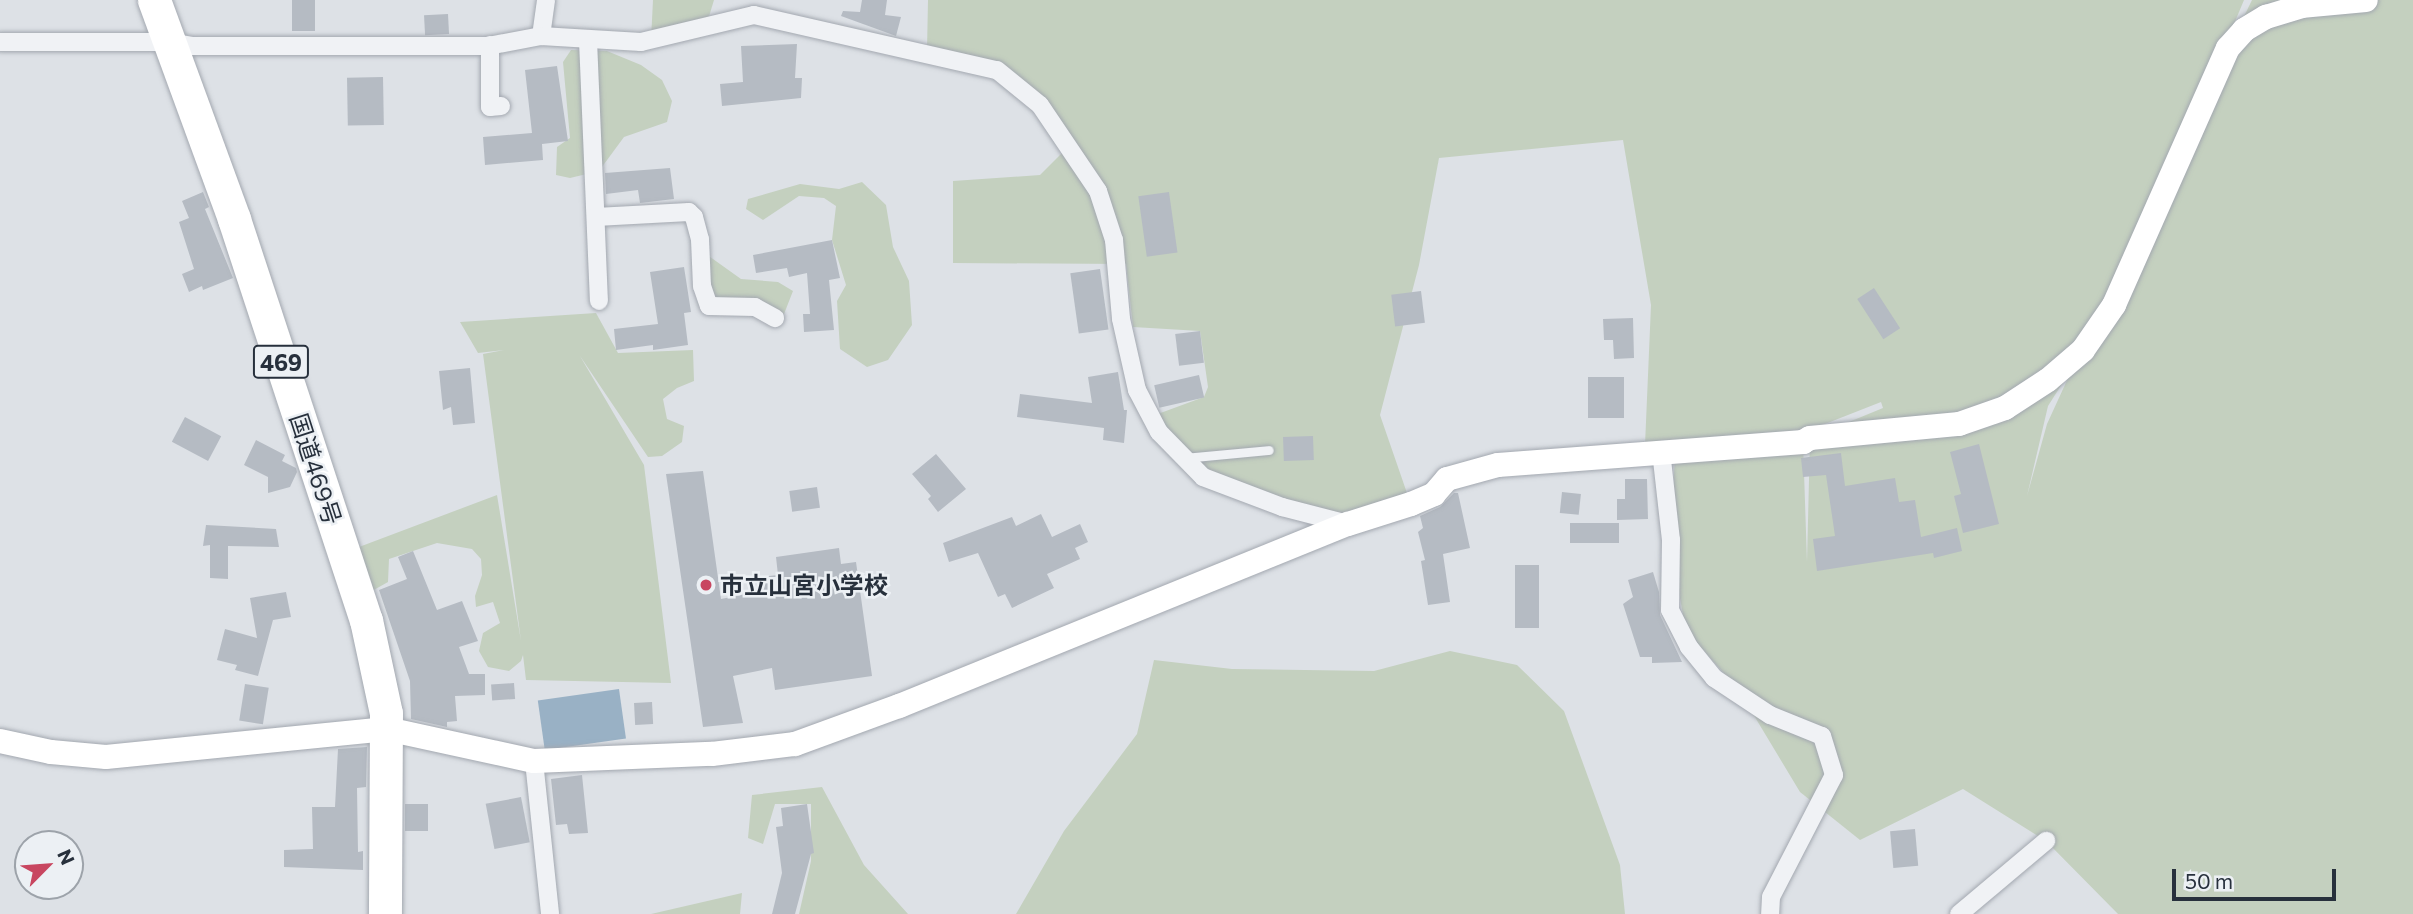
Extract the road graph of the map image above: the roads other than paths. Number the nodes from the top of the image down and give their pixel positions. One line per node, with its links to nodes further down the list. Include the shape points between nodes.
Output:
1 (154, 0): 8 (highway, 国道469号 / 469)
2 (546, 0): 5 (street)
3 (2366, 0): 15 (street, via 2266,13 2228,48 2114,305 2083,350 2005,408 1959,424 1803,442)
4 (756, 8): 6 (street, via 641,42); 16 (street, via 997,70 1040,105 1098,191 1114,240 1121,319 1137,390 1159,432)
5 (541, 36): 6 (street); 9 (street)
6 (588, 40): 11 (street)
7 (0, 41): 8 (street)
8 (170, 42): 9 (street, via 192,46); 18 (highway, 国道469号 / 469, via 234,219 366,620 382,682)
9 (490, 46): 10 (street, via 490,107)
10 (501, 106)
11 (596, 217): 12 (street); 13 (street, via 689,212 700,239 702,286 709,306 755,307)
12 (598, 301)
13 (775, 318)
14 (1269, 450): 16 (lane)
15 (1661, 451): 17 (street, via 1498,465 1447,479 1434,494); 24 (street, via 1671,540 1670,610 1689,647 1714,678 1770,715 1822,736 1834,775 1771,897)
16 (1183, 458): 17 (street, via 1203,477 1282,507)
17 (1348, 524): 20 (street, via 795,744 712,754)
18 (387, 729): 19 (street, via 106,757); 20 (street); 22 (highway, 国道469号 / 469)
19 (0, 741)
20 (534, 761): 23 (street)
21 (2046, 841): 25 (street)
22 (385, 914)
23 (550, 914)
24 (1770, 914)
25 (1959, 914)

